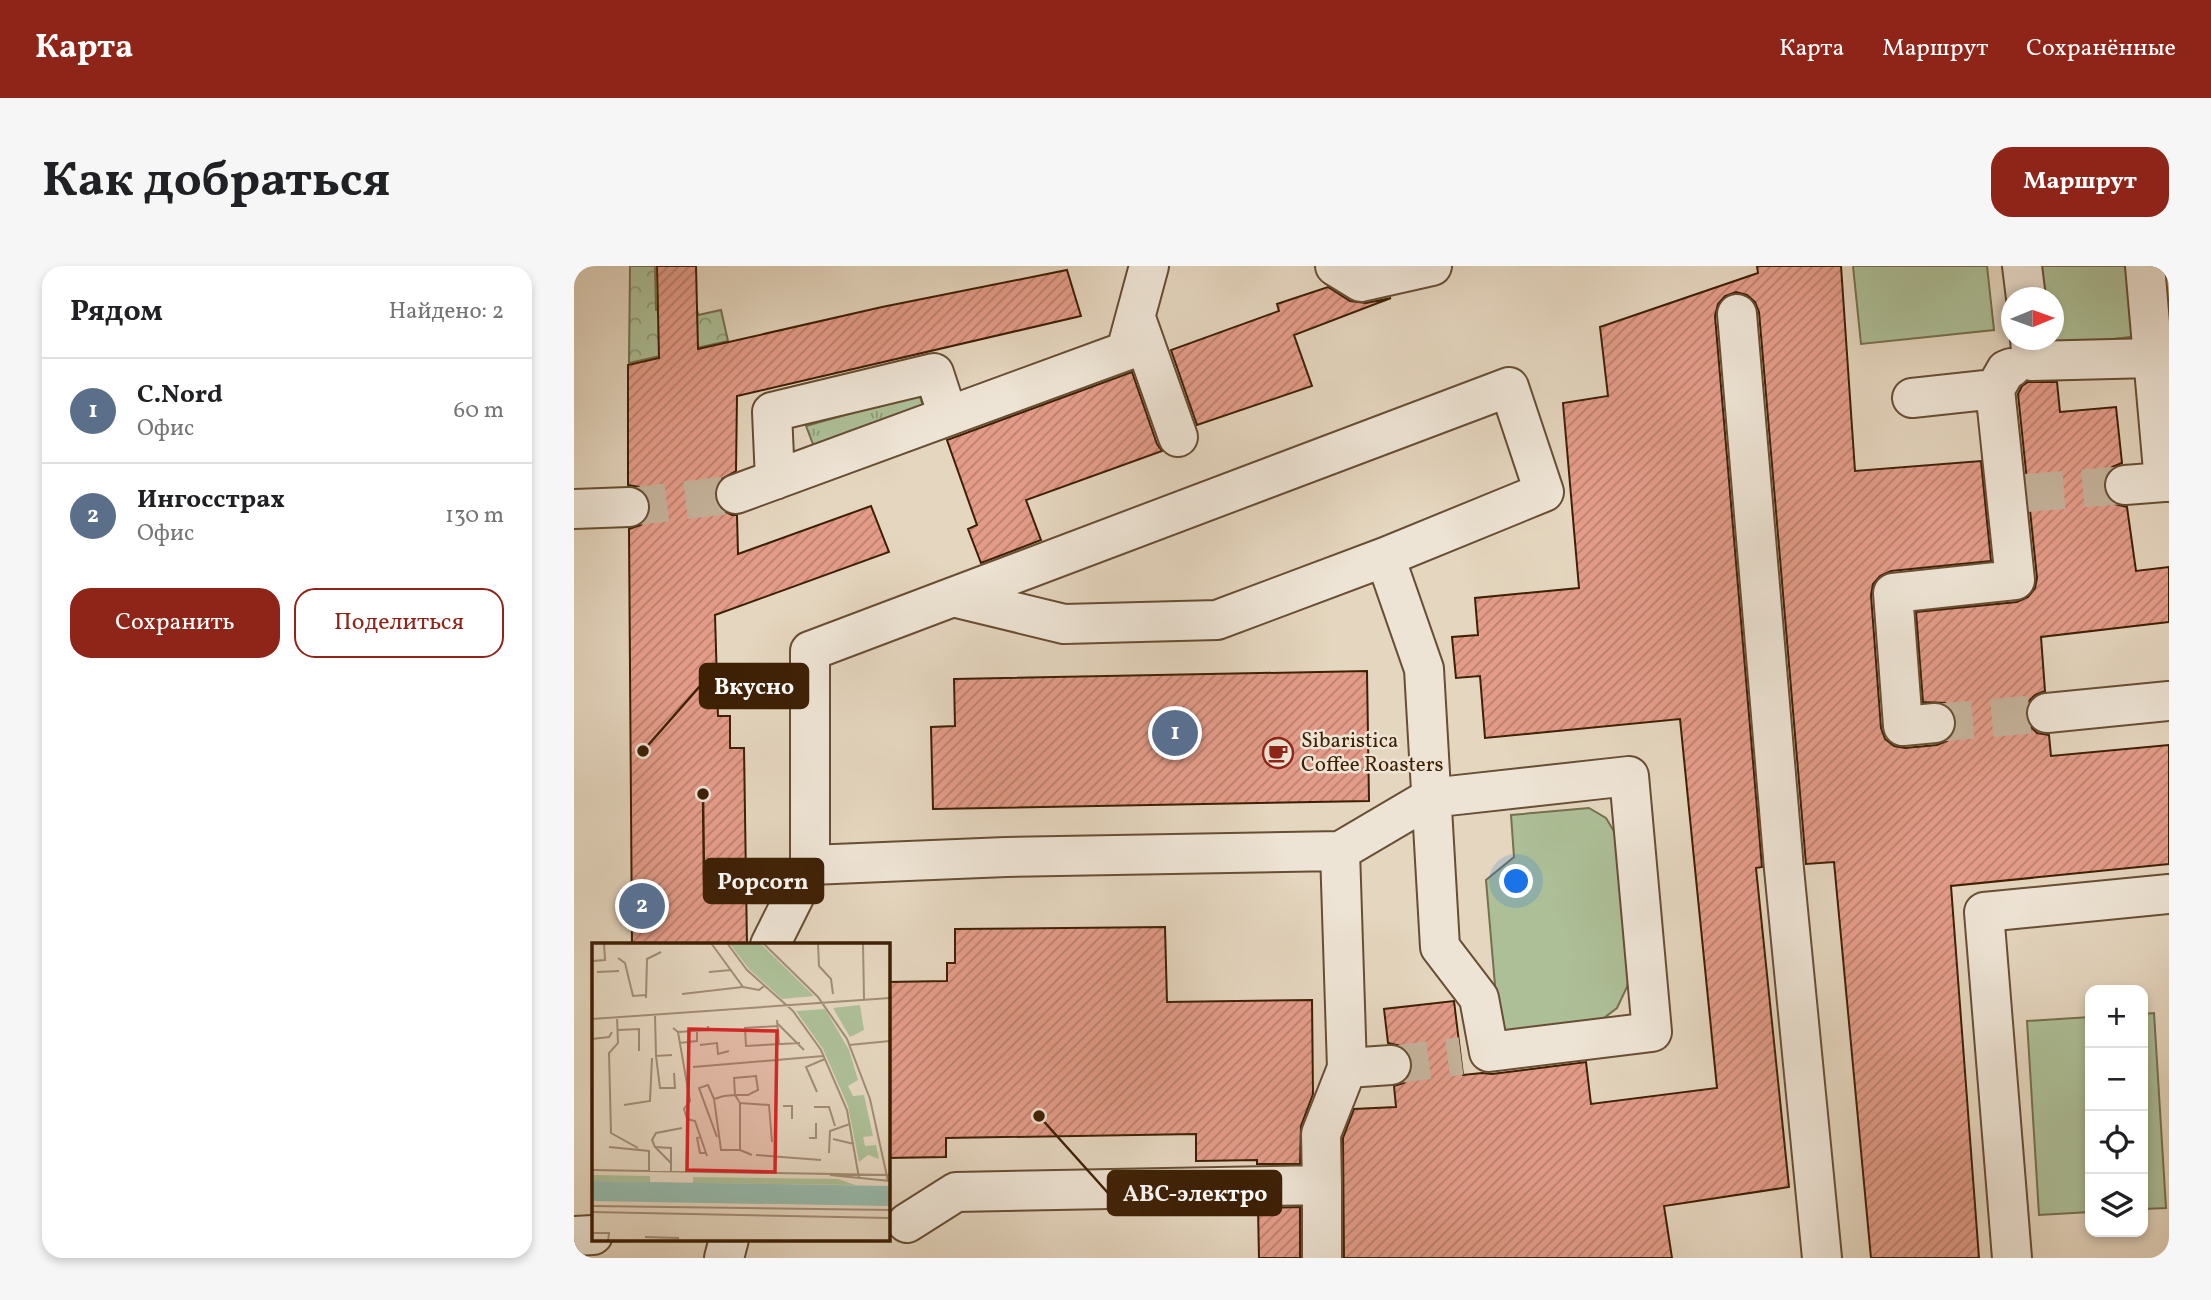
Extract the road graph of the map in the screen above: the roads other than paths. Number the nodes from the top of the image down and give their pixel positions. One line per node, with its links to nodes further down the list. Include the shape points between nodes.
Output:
1 (1149, 266): 8 (lane)
2 (1335, 266): 3 (lane, via 1361,282)
3 (1433, 266)
4 (2022, 266): 6 (lane)
5 (2145, 266): 10 (lane)
6 (2025, 287)
7 (1737, 313): 40 (lane)
8 (1136, 318): 13 (lane, via 1126,351); 14 (lane)
9 (2031, 350): 10 (lane); 11 (lane, via 2006,370)
10 (2152, 358): 16 (lane)
11 (1996, 389): 12 (lane); 25 (lane, via 2017,494 2015,580 1893,593 1903,726)
12 (1912, 398)
13 (948, 416): 15 (lane); 15 (lane, via 934,373 772,412)
14 (1178, 437)
15 (775, 480): 18 (lane)
16 (2167, 482): 17 (lane)
17 (2124, 485)
18 (736, 494)
19 (629, 508): 20 (lane)
20 (574, 509)
21 (1385, 557): 22 (lane, via 1217,620 1064,624); 22 (lane, via 1544,492 1509,387); 26 (lane, via 1424,669)
22 (953, 597): 28 (lane, via 810,651)
23 (2169, 701): 24 (lane)
24 (2047, 713)
25 (1935, 723)
26 (1430, 798): 26 (lane, via 1440,947 1479,998 1475,1054 1652,1032 1629,776); 27 (lane)
27 (1340, 851): 28 (lane); 32 (lane)
28 (810, 865): 30 (lane)
29 (2169, 894): 41 (lane, via 1984,912)
30 (771, 943)
31 (1391, 1065): 32 (lane)
32 (1347, 1068): 33 (lane, via 1321,1134)
33 (1322, 1185): 34 (lane, via 956,1192); 39 (lane)
34 (907, 1223)
35 (574, 1236): 36 (lane)
36 (592, 1236)
37 (729, 1240): 38 (lane)
38 (724, 1258)
39 (1322, 1258)
40 (1822, 1258)
41 (2011, 1258)

